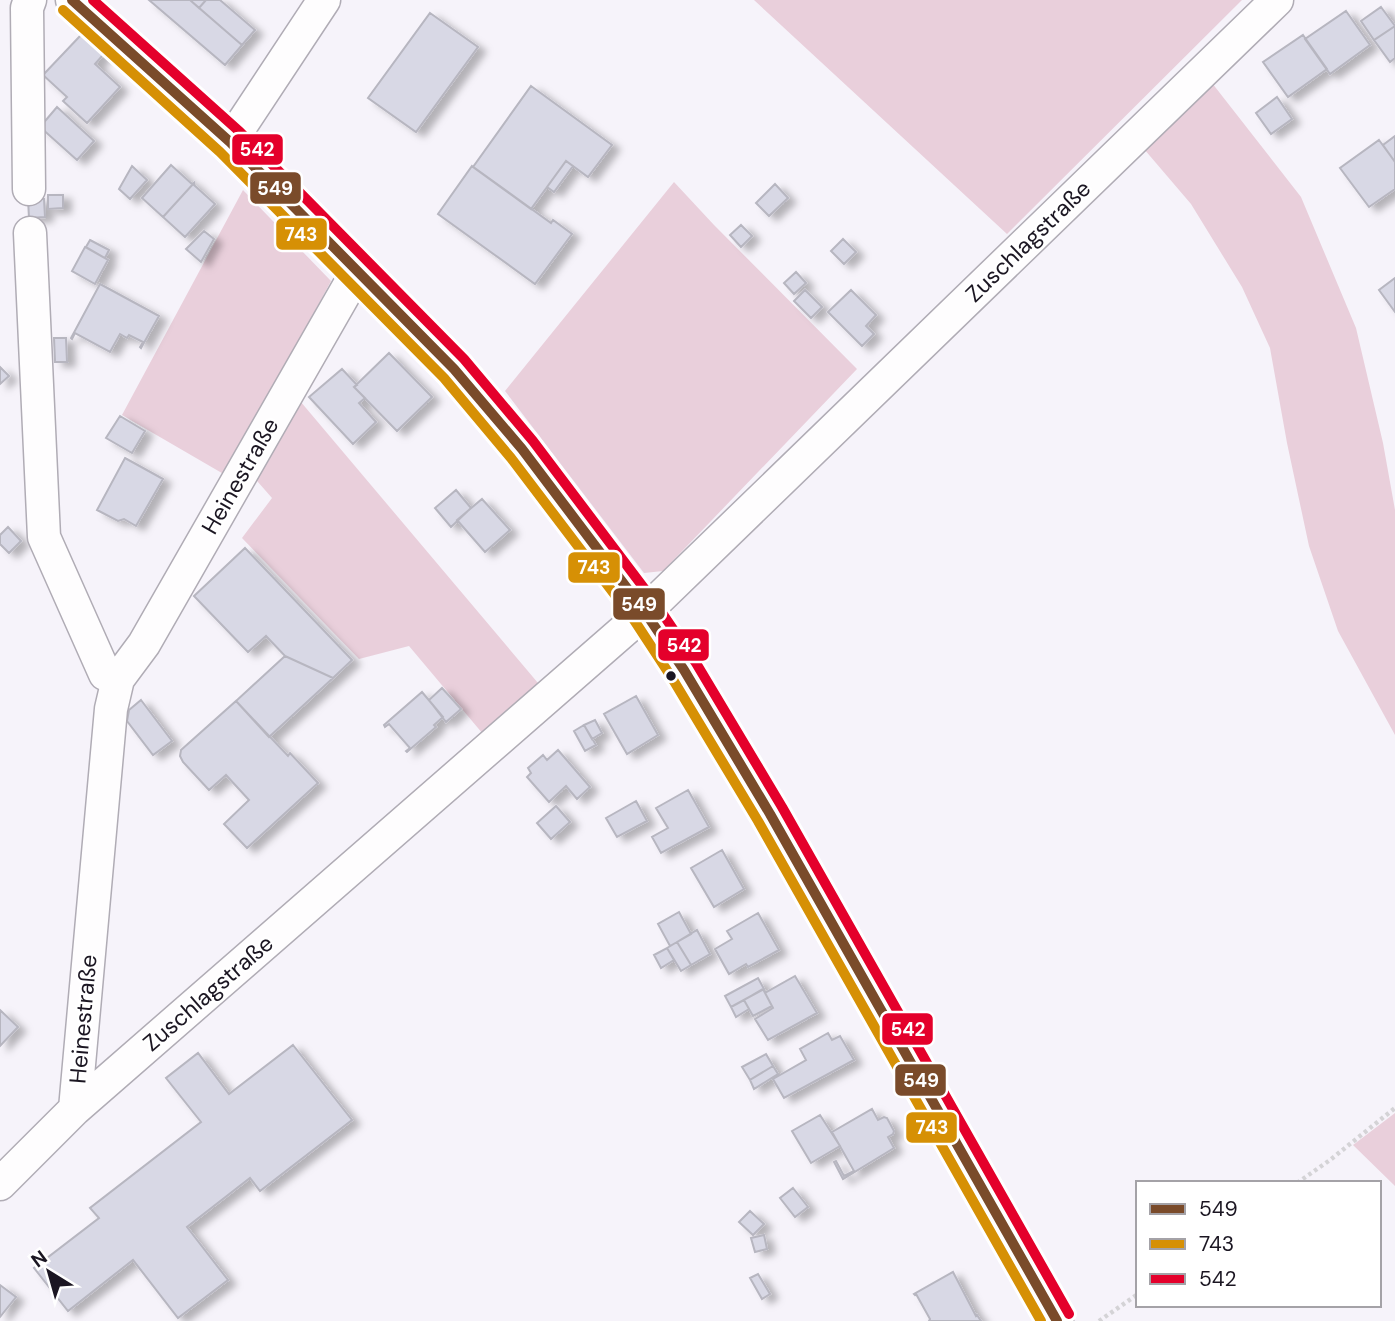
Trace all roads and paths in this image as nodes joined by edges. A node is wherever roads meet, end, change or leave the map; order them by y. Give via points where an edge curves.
1 (30, 0) edge
2 (72, 0) edge
3 (324, 0) edge
4 (1277, 0) edge
5 (230, 142) junction
6 (29, 189) dead end
7 (30, 233) dead end
8 (358, 270) junction
9 (645, 612) junction
10 (118, 679) junction
11 (1395, 1108) edge
12 (75, 1109) junction
13 (1300, 1181) edge
14 (0, 1184) edge
15 (1136, 1295) edge
16 (1057, 1321) edge
17 (1100, 1321) edge

1 - 6 street
2 - 5 street
3 - 5 street
4 - 9 street, Zuschlagstraße
5 - 8 street
7 - 10 street via 44,537 105,674
8 - 9 street via 454,369 522,449
8 - 10 street, Heinestraße via 144,644
9 - 12 street, Zuschlagstraße
9 - 16 street via 770,814
10 - 12 street, Heinestraße via 111,709
11 - 13 path
12 - 14 street, Zuschlagstraße
15 - 17 path

